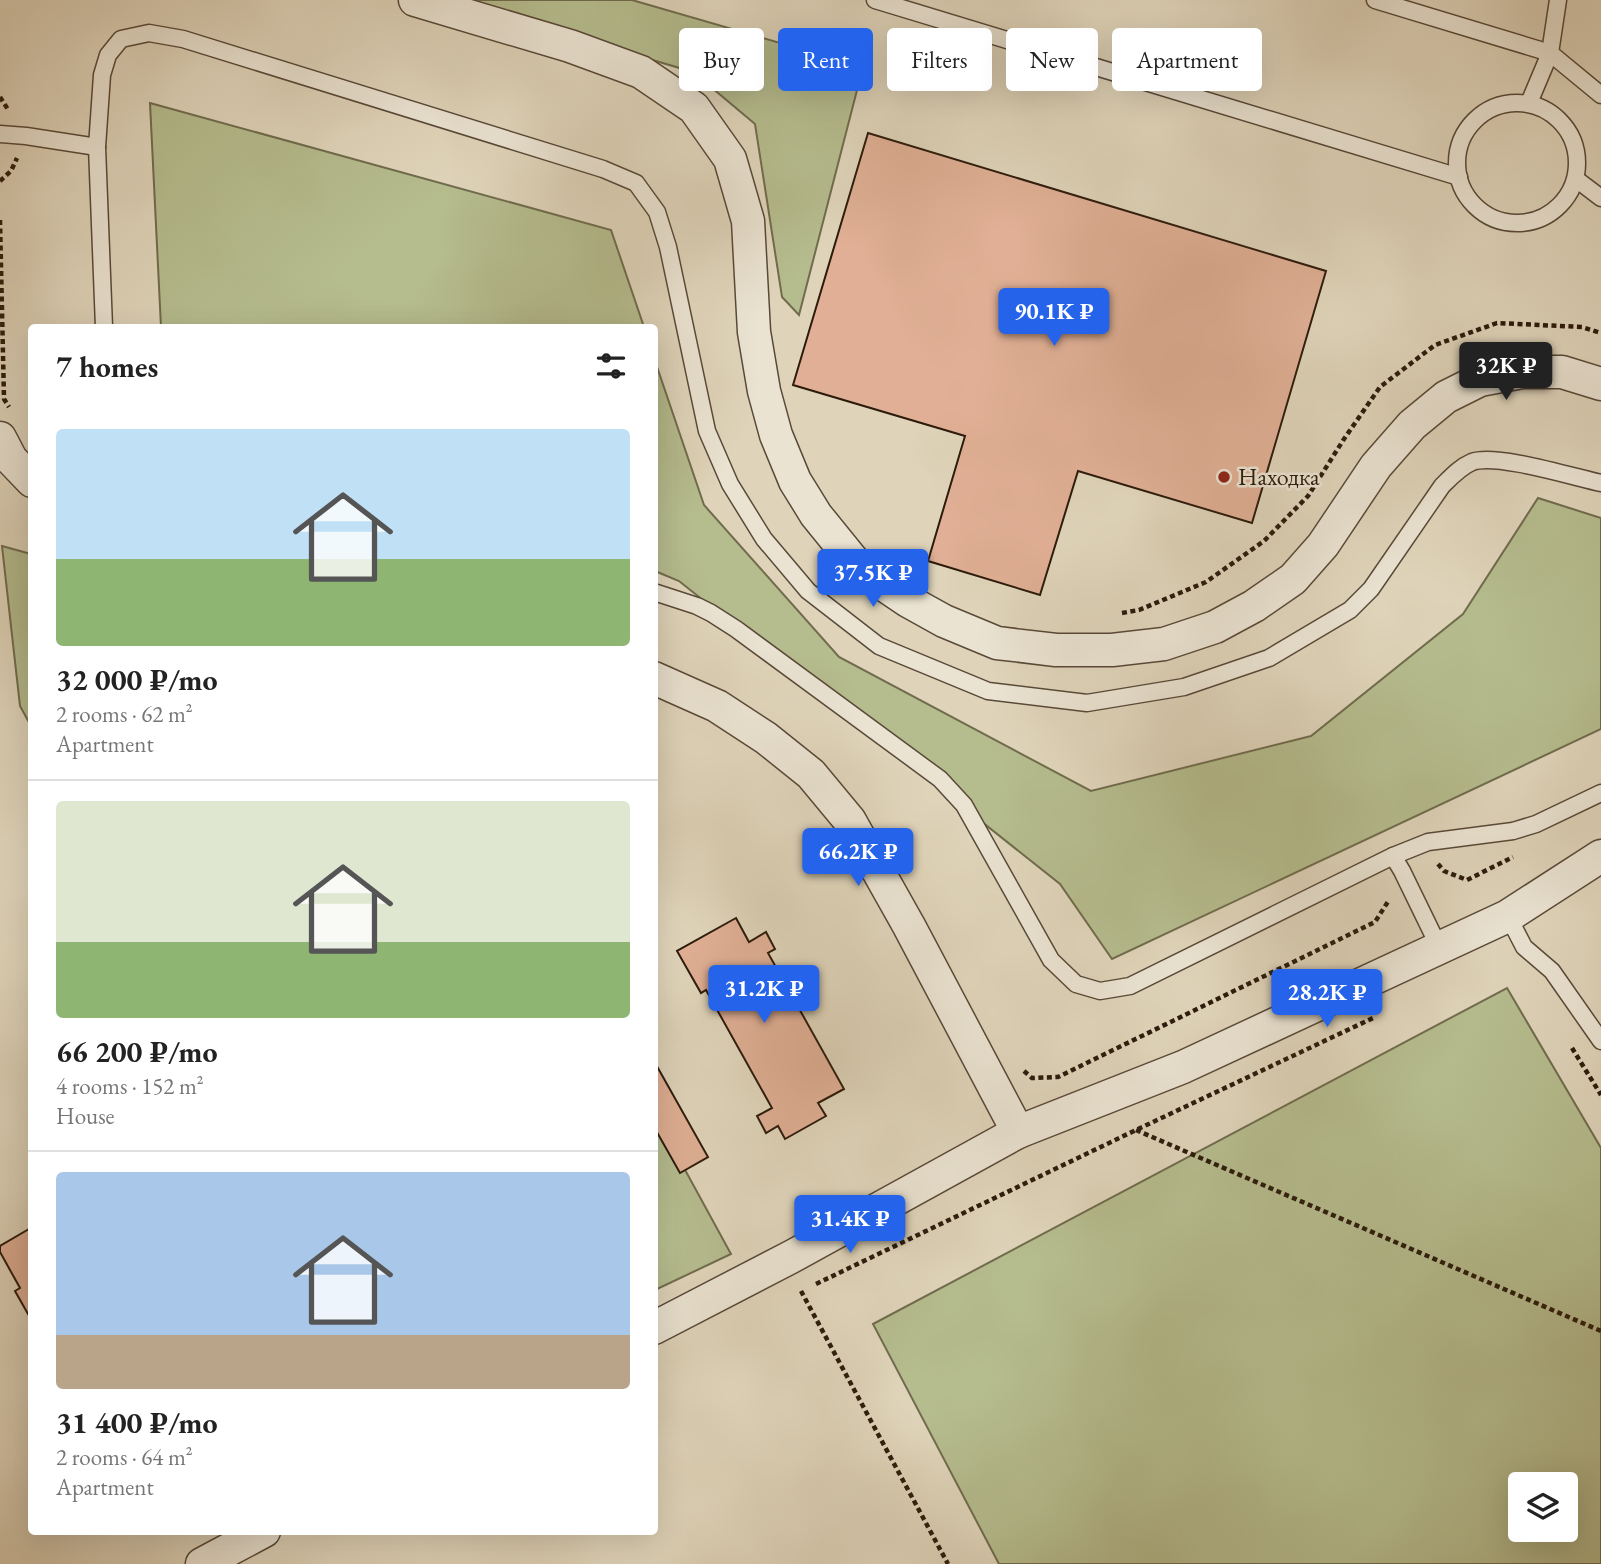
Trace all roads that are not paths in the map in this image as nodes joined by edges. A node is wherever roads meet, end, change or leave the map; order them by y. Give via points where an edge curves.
1 (415, 0) edge
2 (875, 0) edge
3 (1375, 0) edge
4 (1558, 0) edge
5 (1550, 53) junction
6 (1601, 95) edge
7 (1529, 103) junction
8 (0, 134) edge
9 (97, 146) junction
10 (1459, 177) junction
11 (1576, 179) junction
12 (1601, 198) edge
13 (104, 324) edge
14 (1601, 384) edge
15 (5, 424) edge
16 (28, 477) edge
17 (1601, 483) edge
18 (658, 594) edge
19 (658, 680) edge
20 (1601, 793) edge
21 (1393, 856) junction
22 (1601, 856) edge
23 (1508, 916) junction
24 (1440, 947) junction
25 (1601, 1041) edge
26 (1018, 1132) junction
27 (658, 1326) edge
28 (256, 1535) edge
29 (202, 1564) edge

1 - 14 street via 642,72 694,108 730,159 748,222 754,332 764,391 795,481 859,568 944,621 997,643 1112,650 1164,644 1215,627 1293,579 1323,545 1376,466 1412,425 1446,397 1480,380 1521,372 1562,372
2 - 10 lane
3 - 5 lane
4 - 5 lane
5 - 6 lane
5 - 7 lane
7 - 10 lane via 1490,109 1474,121 1462,137
7 - 11 lane via 1548,110 1563,123 1578,159
8 - 9 lane
9 - 13 lane
9 - 17 lane via 102,75 108,55 121,39 149,33 183,39 636,183 657,212 668,247 707,430 730,484 764,539 808,592 879,646 988,691 1087,702 1184,687 1269,658 1350,610 1371,589 1442,486 1474,461 1504,460
10 - 11 lane via 1480,209 1516,223 1553,211
11 - 12 lane
15 - 16 street via 11,459
18 - 21 lane via 697,606 727,623 940,779 964,805 1051,960 1076,984 1100,991 1130,986
19 - 26 street via 717,706 766,738 811,774 850,821
20 - 21 lane via 1513,831 1428,842
21 - 24 lane
22 - 23 street
23 - 24 street
23 - 25 lane via 1524,947 1552,971
24 - 26 street via 1183,1067
26 - 27 street
28 - 29 street

